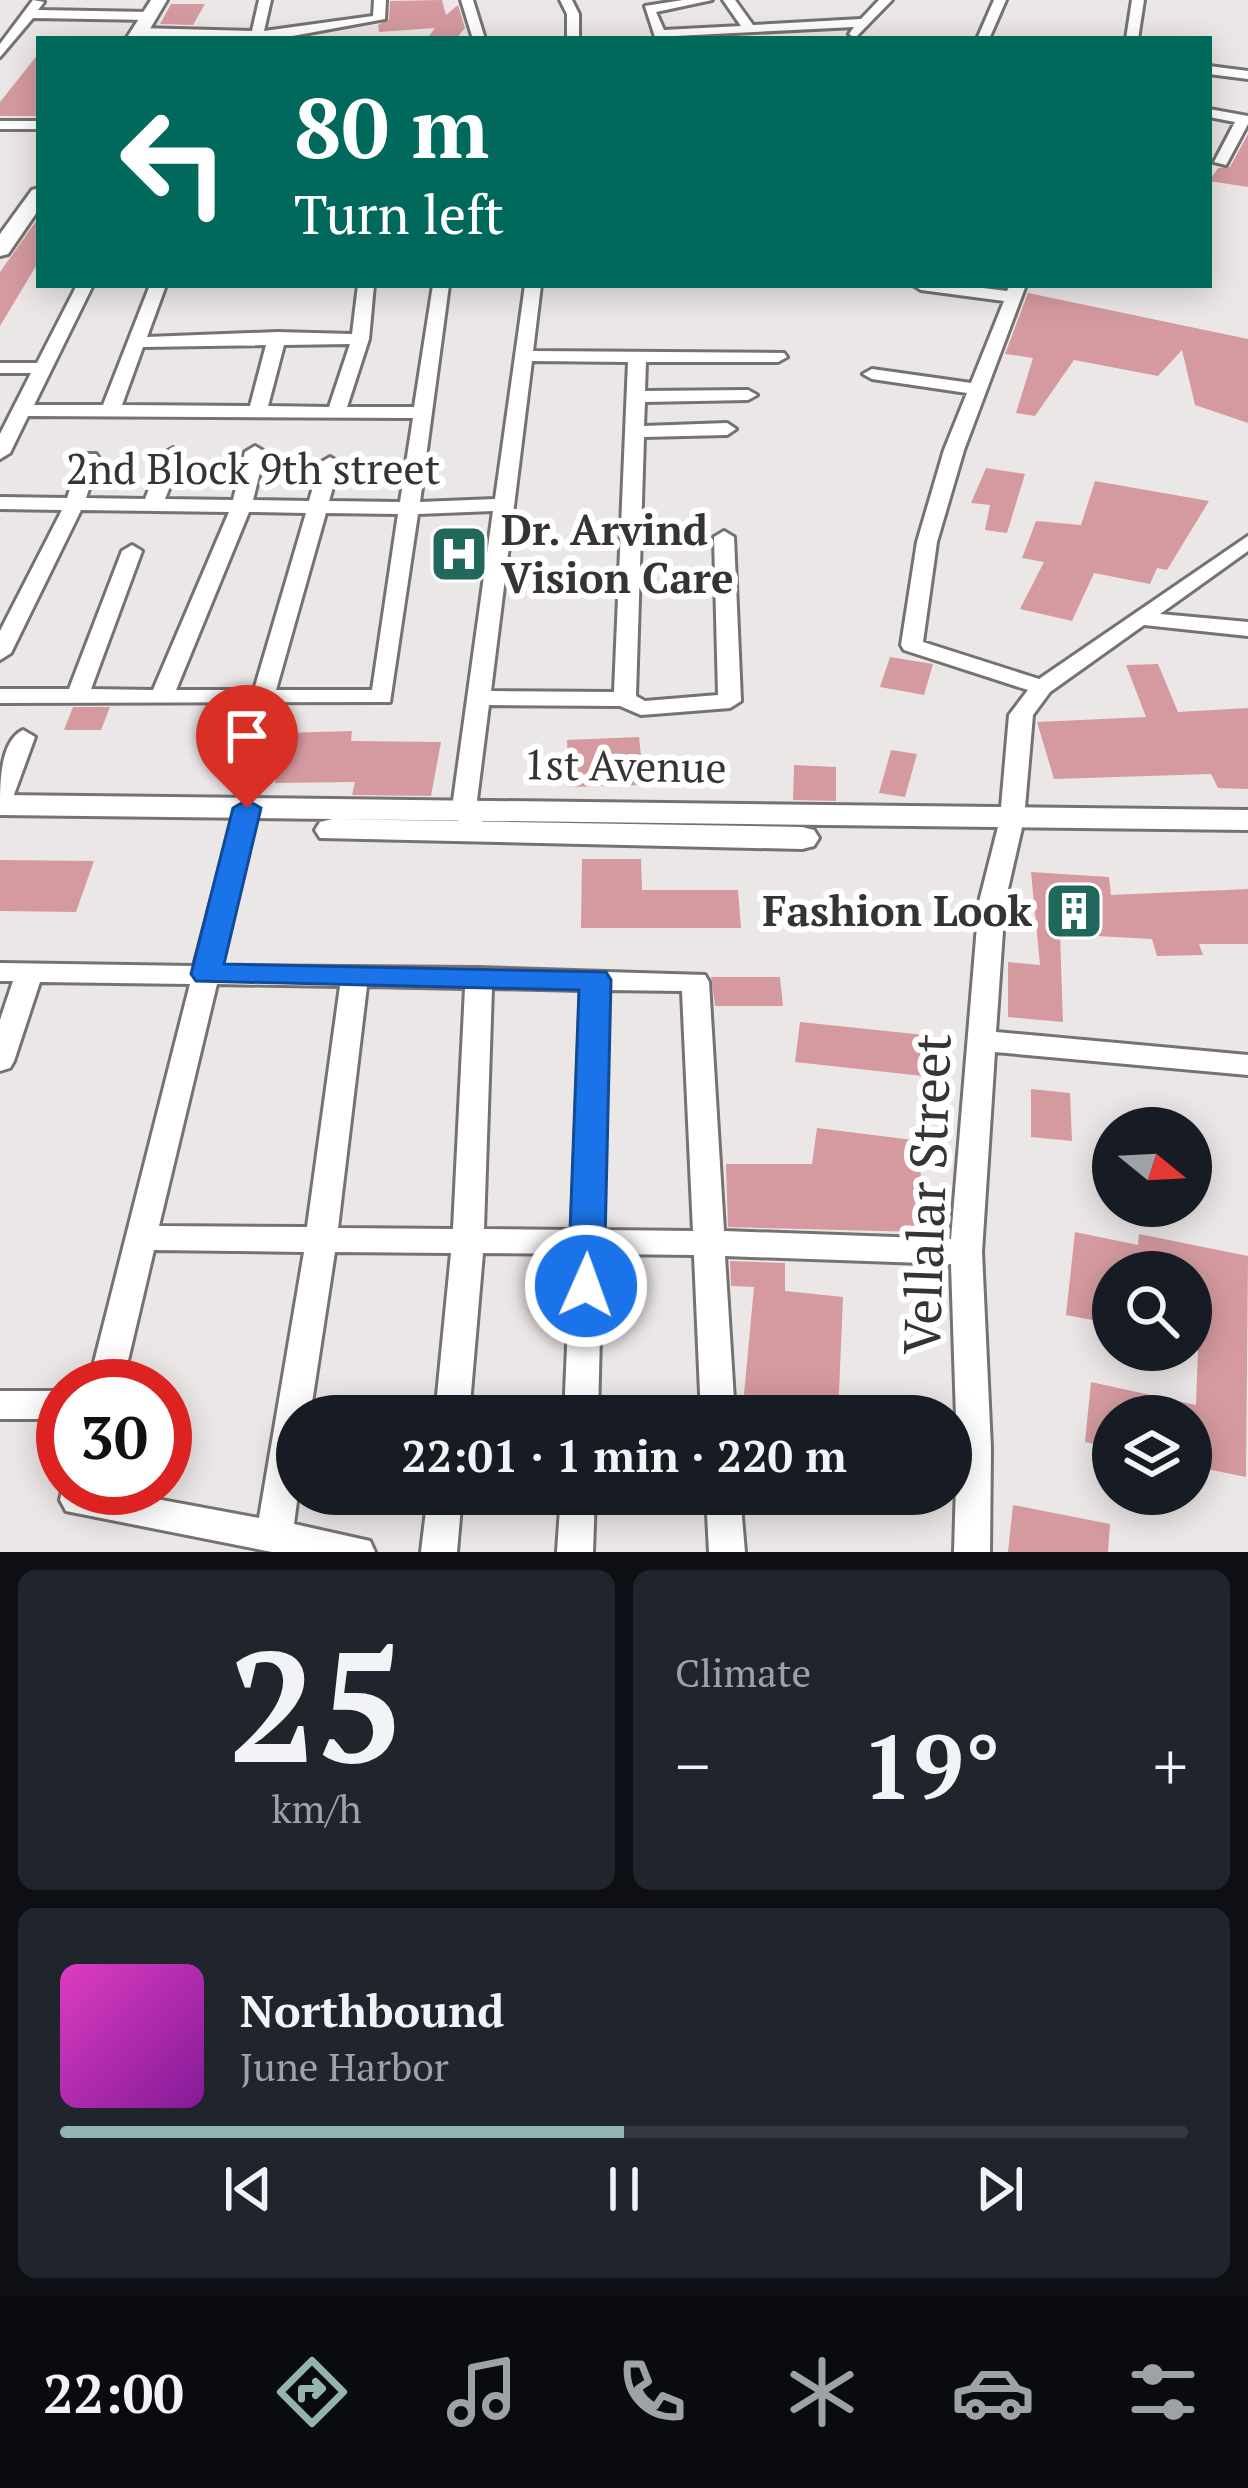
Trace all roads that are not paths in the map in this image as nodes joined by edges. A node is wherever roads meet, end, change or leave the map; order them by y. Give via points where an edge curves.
1 (39, 0) edge
2 (265, 0) edge
3 (380, 0) edge
4 (467, 0) edge
5 (566, 0) edge
6 (706, 0) edge
7 (729, 0) edge
8 (886, 0) edge
9 (1000, 0) edge
10 (1138, 0) edge
11 (694, 1) edge
12 (29, 14) junction
13 (143, 17) edge
14 (866, 23) junction
15 (751, 31) junction
16 (258, 32) junction
17 (236, 35) edge
18 (478, 36) edge
19 (573, 36) edge
20 (698, 36) edge
21 (854, 36) edge
22 (984, 36) edge
23 (1132, 36) edge
24 (2, 49) edge
25 (1212, 70) edge
26 (1248, 75) edge
27 (1212, 114) edge
28 (1245, 119) edge
29 (0, 125) edge
30 (36, 125) edge
31 (1221, 162) dead end
32 (36, 171) edge
33 (36, 197) edge
34 (2, 235) edge
35 (83, 288) edge
36 (157, 288) edge
37 (365, 288) edge
38 (441, 288) edge
39 (533, 288) edge
40 (968, 288) edge
41 (1016, 291) edge
42 (277, 338) junction
43 (360, 339) junction
44 (140, 342) junction
45 (524, 356) junction
46 (637, 356) junction
47 (778, 357) dead end
48 (0, 368) edge
49 (41, 368) junction
50 (872, 374) dead end
51 (977, 389) junction
52 (748, 395) dead end
53 (635, 397) junction
54 (111, 409) junction
55 (22, 410) junction
56 (259, 411) junction
57 (336, 412) junction
58 (421, 413) junction
59 (727, 429) dead end
60 (634, 432) junction
61 (255, 452) dead end
62 (0, 453) edge
63 (173, 454) dead end
64 (89, 458) dead end
65 (330, 463) dead end
66 (0, 503) edge
67 (75, 503) junction
68 (153, 504) junction
69 (242, 504) junction
70 (505, 505) junction
71 (319, 506) junction
72 (410, 508) junction
73 (724, 537) dead end
74 (1248, 542) edge
75 (131, 551) dead end
76 (1141, 618) junction
77 (1248, 629) edge
78 (0, 653) edge
79 (1042, 687) junction
80 (0, 696) edge
81 (77, 697) junction
82 (263, 697) junction
83 (161, 698) junction
84 (477, 698) junction
85 (625, 699) junction
86 (23, 736) dead end
87 (0, 803) edge
88 (244, 819) junction
89 (469, 820) junction
90 (1248, 820) edge
91 (0, 826) edge
92 (1008, 830) junction
93 (1248, 840) edge
94 (0, 972) edge
95 (30, 972) junction
96 (206, 974) junction
97 (355, 976) junction
98 (480, 977) junction
99 (595, 980) junction
100 (982, 1041) junction
101 (0, 1061) edge
102 (1248, 1066) edge
103 (142, 1238) junction
104 (321, 1240) junction
105 (469, 1241) junction
106 (588, 1242) junction
107 (706, 1243) junction
108 (966, 1252) junction
109 (112, 1359) edge
110 (454, 1395) edge
111 (582, 1395) edge
112 (717, 1395) edge
113 (0, 1405) edge
114 (36, 1405) edge
115 (160, 1515) edge
116 (443, 1515) edge
117 (577, 1515) edge
118 (724, 1515) edge
119 (274, 1536) junction
120 (357, 1552) edge
121 (439, 1552) edge
122 (575, 1552) edge
123 (727, 1552) edge
124 (972, 1552) edge

1 - 12 street
2 - 16 street
3 - 16 street via 379,19
4 - 18 street
5 - 19 street
6 - 11 street
7 - 15 street
8 - 14 street
9 - 22 street
10 - 23 street
11 - 20 street via 649,9 659,34
12 - 13 street
12 - 24 street
13 - 17 street
14 - 15 street
14 - 21 street
15 - 20 street
16 - 17 street
25 - 26 street
27 - 28 street
28 - 31 street
29 - 30 street
32 - 34 main road
33 - 34 main road
35 - 49 street
36 - 44 street
37 - 43 street
38 - 58 street
39 - 45 street
40 - 41 street
41 - 51 street
42 - 43 street
42 - 44 street
42 - 56 street
43 - 57 street
44 - 54 street
45 - 46 street
45 - 70 street
46 - 47 street
46 - 53 street
48 - 49 street
49 - 55 street
50 - 51 street
51 - 79 street via 926,542 912,644
52 - 53 street
53 - 60 street
54 - 55 street
54 - 56 street
55 - 62 street
56 - 57 street
57 - 58 street
58 - 72 street
59 - 60 street
60 - 85 street
61 - 69 street
63 - 68 street
64 - 67 street
65 - 71 street
66 - 67 street, 2nd Block 9th street
67 - 68 street, 2nd Block 9th street
67 - 78 street
68 - 69 street, 2nd Block 9th street
69 - 71 street, 2nd Block 9th street
69 - 83 street
70 - 72 street, 2nd Block 9th street
70 - 84 street
71 - 72 street, 2nd Block 9th street
71 - 82 street
72 - 82 street via 382,697
73 - 85 street via 730,701 641,708
74 - 76 street
75 - 81 street
76 - 77 street
76 - 79 street
79 - 92 street, Vellalar Street via 1021,715
80 - 81 street
81 - 83 street
82 - 83 street
84 - 85 street
84 - 89 street
86 - 87 street
87 - 88 main road, 1st Avenue
88 - 89 main road, 1st Avenue
88 - 91 main road, 1st Avenue
88 - 96 street
89 - 92 main road, 1st Avenue
90 - 92 main road, 1st Avenue
92 - 93 main road, 1st Avenue
92 - 100 street, Vellalar Street via 992,902
94 - 95 street
95 - 96 street
95 - 101 street
96 - 97 street
96 - 103 street
97 - 98 street
97 - 104 street
98 - 99 street
98 - 105 street
99 - 106 street
99 - 107 street via 695,982
100 - 102 street
100 - 108 street, Vellalar Street
103 - 104 street
103 - 109 street
104 - 105 street
104 - 119 street
105 - 106 street
105 - 110 street
106 - 107 street
106 - 111 street
107 - 108 street
107 - 112 street
108 - 124 street, Vellalar Street
113 - 114 street
115 - 119 street
116 - 121 street
117 - 122 street
118 - 123 street
119 - 120 street

